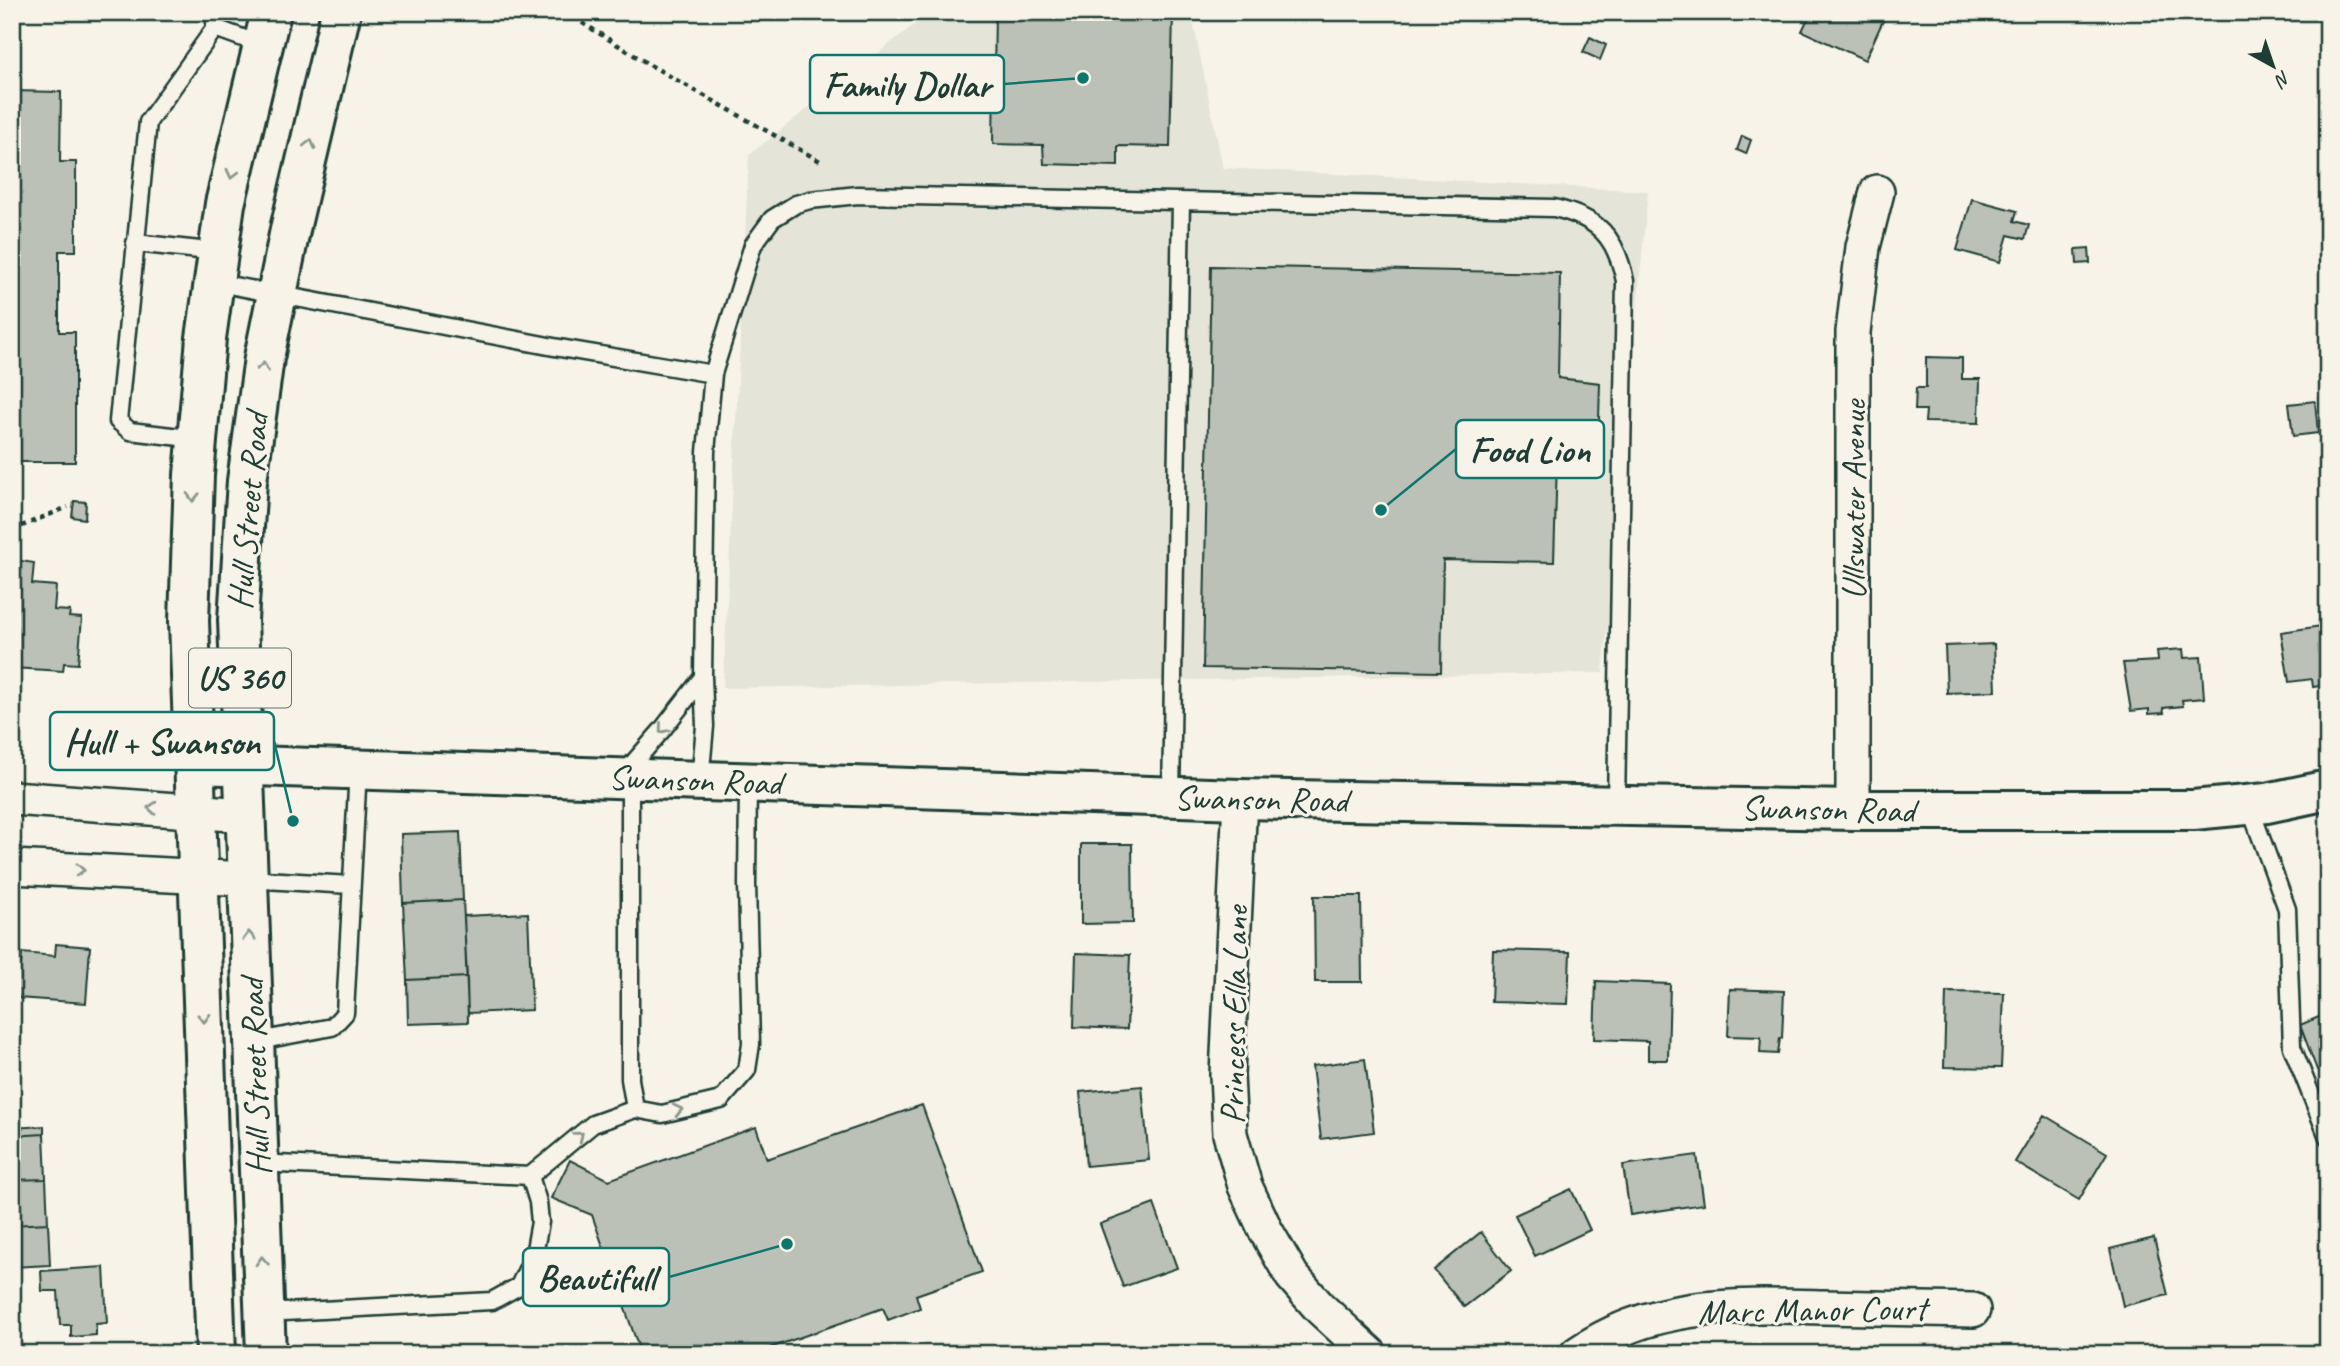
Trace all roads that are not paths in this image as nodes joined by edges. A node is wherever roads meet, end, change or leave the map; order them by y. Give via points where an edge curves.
1 (341, 12) edge
2 (215, 20) edge
3 (267, 29) edge
4 (1877, 191) dead end
5 (1181, 201) junction
6 (135, 243) junction
7 (216, 267) junction
8 (277, 295) junction
9 (713, 373) junction
10 (197, 439) junction
11 (702, 677) junction
12 (194, 764) junction
13 (243, 765) junction
14 (358, 769) junction
15 (625, 778) junction
16 (700, 781) junction
17 (748, 782) junction
18 (2328, 790) edge
19 (1171, 797) junction
20 (12, 799) edge
21 (1240, 799) junction
22 (2249, 805) junction
23 (1616, 806) junction
24 (1853, 810) junction
25 (195, 811) junction
26 (245, 815) junction
27 (12, 867) edge
28 (198, 877) junction
29 (247, 879) junction
30 (351, 885) junction
31 (253, 1042) junction
32 (635, 1109) junction
33 (2328, 1137) edge
34 (258, 1163) junction
35 (530, 1176) junction
36 (1973, 1310) dead end
37 (265, 1313) junction
38 (216, 1354) edge
39 (266, 1354) edge
40 (1370, 1354) edge
41 (1577, 1354) edge

8 -> 1 main road, Hull Street Road / US 360
2 - 3 lane
2 - 6 lane via 148,122
3 -> 7 main road, Hull Street Road / US 360 via 225,204
4 - 24 street, Ullswater Avenue via 1863,247 1853,332
5 - 9 lane via 858,195 796,204 772,219 754,245
5 - 19 lane
5 - 23 lane via 1554,208 1578,214 1610,240 1625,281
6 - 7 lane
6 - 10 lane via 118,421 130,431
7 - 8 lane
7 - 10 main road, Hull Street Road / US 360
8 - 9 lane
13 -> 8 main road, Hull Street Road / US 360 via 238,620 247,481
9 - 11 lane via 706,452
10 -> 12 main road, Hull Street Road / US 360 via 189,621
11 -> 15 lane
11 - 16 lane via 705,726
12 - 13 main road, Swanson Road
12 - 25 main road, Hull Street Road / US 360
13 - 14 main road, Swanson Road
13 - 26 main road, Hull Street Road / US 360
14 - 15 main road, Swanson Road
14 - 30 lane
15 - 16 main road, Swanson Road
15 - 32 lane via 630,1079
16 - 17 main road, Swanson Road
17 - 19 main road, Swanson Road
32 -> 17 lane via 662,1114 721,1100 747,1070 751,1044
18 - 22 main road, Swanson Road
19 - 21 main road, Swanson Road
25 -> 20 street
21 - 23 main road, Swanson Road
21 - 40 street, Princess Ella Lane via 1227,1075 1230,1134 1245,1186 1292,1276
22 - 24 main road, Swanson Road via 2193,810
22 - 33 lane via 2287,909 2292,1047
23 - 24 main road, Swanson Road
25 - 26 street
25 - 28 main road, Hull Street Road / US 360
26 - 29 main road, Hull Street Road / US 360
27 -> 28 street
28 - 29 street
28 -> 38 main road, Hull Street Road / US 360
29 - 30 lane
31 -> 29 main road, Hull Street Road / US 360
30 - 31 lane via 345,1013 332,1027
31 - 34 main road, Hull Street Road / US 360
35 -> 32 lane via 593,1124
34 - 35 lane
37 -> 34 main road, Hull Street Road / US 360
35 - 37 lane via 540,1222 534,1255 519,1286 492,1301
36 - 41 street, Marc Manor Court via 1748,1306 1688,1310 1642,1320 1596,1340
37 - 39 main road, Hull Street Road / US 360

